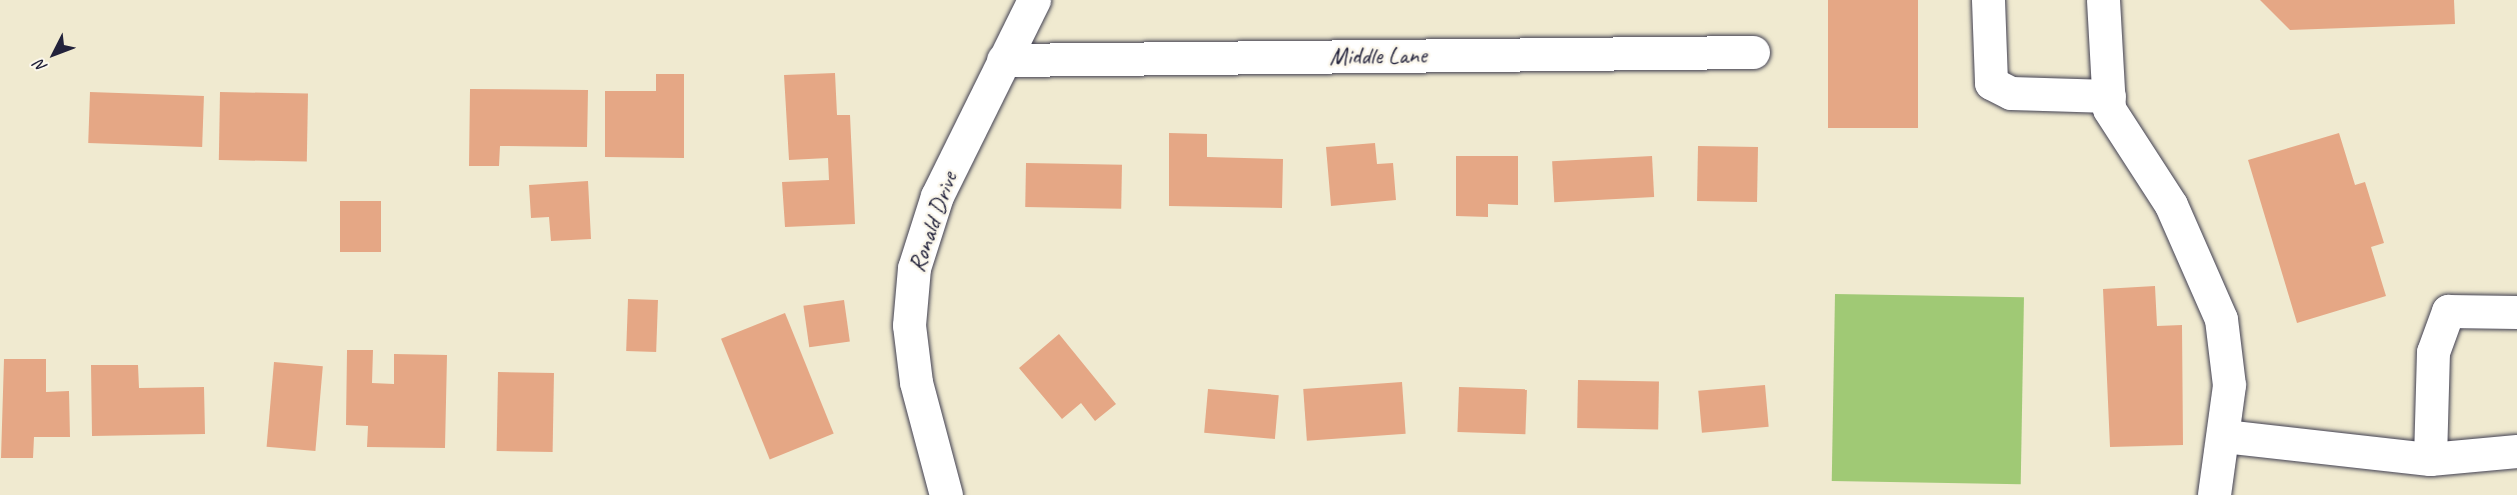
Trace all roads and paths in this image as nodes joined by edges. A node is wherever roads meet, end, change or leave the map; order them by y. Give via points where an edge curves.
1 (1034, 0) edge
2 (1988, 0) edge
3 (2103, 0) edge
4 (1753, 52) dead end
5 (1003, 60) junction
6 (2109, 96) junction
7 (2517, 312) edge
8 (2224, 436) junction
9 (2517, 451) edge
10 (2430, 459) junction
11 (946, 495) edge
12 (2214, 495) edge

1 - 5 street, Ronald Drive
2 - 6 street via 1991,83 2011,93
3 - 6 street
4 - 5 street, Middle Lane
5 - 11 street, Ronald Drive via 937,196 914,268 909,325 916,382
6 - 8 street via 2109,109 2171,205 2221,319 2229,385
7 - 10 street via 2448,311 2433,352
8 - 10 street
8 - 12 street
9 - 10 street

